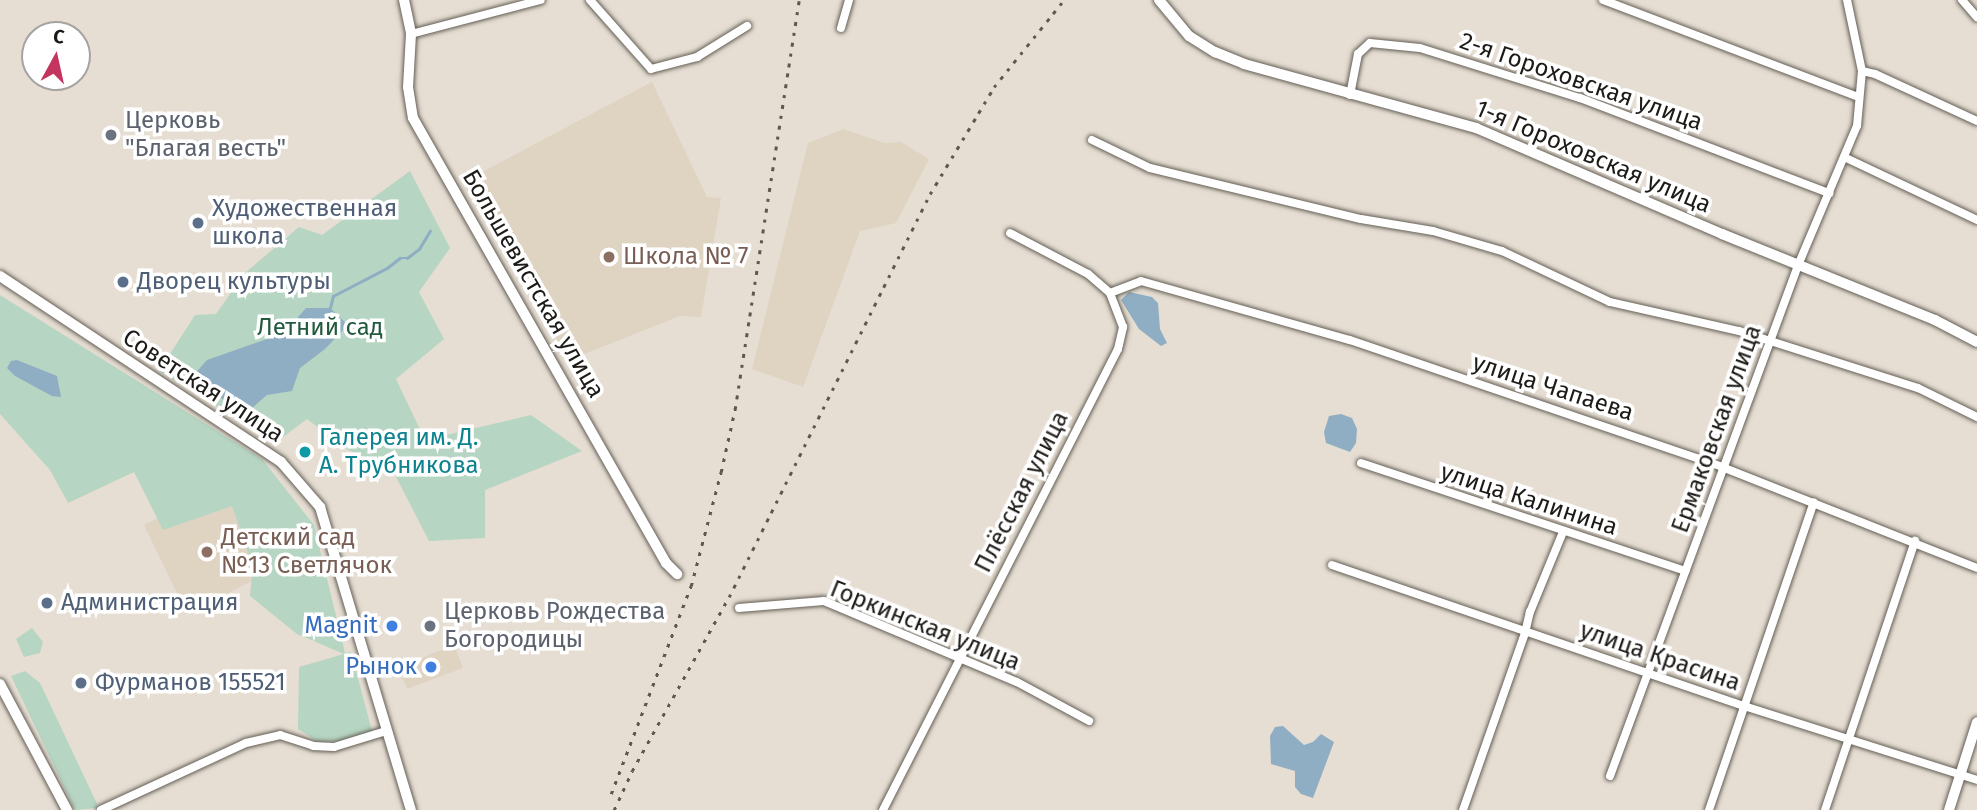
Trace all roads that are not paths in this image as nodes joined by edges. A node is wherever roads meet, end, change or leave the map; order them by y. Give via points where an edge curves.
1 (404, 0) edge
2 (541, 0) edge
3 (590, 0) edge
4 (849, 0) edge
5 (1159, 0) edge
6 (1603, 0) edge
7 (1847, 0) edge
8 (1962, 0) edge
9 (1977, 17) edge
10 (747, 26) dead end
11 (841, 28) dead end
12 (411, 34) junction
13 (1862, 71) junction
14 (1350, 94) junction
15 (1857, 97) junction
16 (1977, 121) edge
17 (1092, 140) dead end
18 (1844, 157) junction
19 (1829, 193) junction
20 (1977, 220) edge
21 (1010, 233) dead end
22 (1799, 263) junction
23 (0, 276) edge
24 (1110, 293) junction
25 (1770, 341) junction
26 (1977, 342) edge
27 (1977, 417) edge
28 (1361, 463) dead end
29 (1722, 467) junction
30 (1814, 502) junction
31 (1563, 532) junction
32 (1915, 541) junction
33 (1332, 565) dead end
34 (1977, 568) edge
35 (1686, 571) junction
36 (677, 574) dead end
37 (739, 608) dead end
38 (1525, 633) junction
39 (959, 656) junction
40 (1648, 671) junction
41 (0, 684) edge
42 (1744, 706) junction
43 (1089, 721) dead end
44 (1977, 722) edge
45 (386, 731) junction
46 (1849, 738) junction
47 (1961, 774) junction
48 (1610, 776) dead end
49 (1977, 780) edge
50 (67, 810) edge
51 (100, 810) edge
52 (411, 810) edge
53 (883, 810) edge
54 (1463, 810) edge
55 (1709, 810) edge
56 (1825, 810) edge
57 (1949, 810) edge

1 - 12 street, Большевистская улица
2 - 12 street
3 - 10 street via 651,69 697,57
4 - 11 street
5 - 14 street, 1-я Гороховская улица via 1189,36 1215,52
6 - 15 street
7 - 13 street
8 - 9 street
12 - 36 street, Большевистская улица via 408,87 413,118 666,562
13 - 15 street, Ермаковская улица
13 - 16 street
14 - 19 street, 2-я Гороховская улица via 1358,54 1370,43 1420,48 1580,98
14 - 22 street, 1-я Гороховская улица via 1476,128
15 - 18 street, Ермаковская улица via 1857,126
17 - 25 street via 1150,168 1362,219 1433,231 1502,251 1610,302
18 - 19 street, Ермаковская улица
18 - 20 street
19 - 22 street, Ермаковская улица
21 - 24 street via 1088,274
22 - 25 street, Ермаковская улица
22 - 26 street, 1-я Гороховская улица
23 - 45 street, Советская улица via 281,462 320,507
24 - 29 street, улица Чапаева via 1141,281 1250,311 1350,340
24 - 39 street, Плёсская улица via 1123,327 1118,349
25 - 27 street via 1918,388
25 - 29 street, Ермаковская улица
28 - 31 street, улица Калинина
29 - 30 street, улица Чапаева
29 - 35 street, Ермаковская улица
30 - 32 street, улица Чапаева
30 - 42 street
31 - 35 street, улица Калинина
31 - 38 street
32 - 34 street, улица Чапаева
32 - 46 street
33 - 38 street, улица Красина
35 - 40 street, Ермаковская улица
37 - 39 street, Горкинская улица via 824,601
38 - 40 street, улица Красина
38 - 54 street
39 - 43 street, Горкинская улица
39 - 53 street, Плёсская улица
40 - 42 street, улица Красина
40 - 48 street, Ермаковская улица
41 - 50 street
42 - 46 street, улица Красина
42 - 55 street
44 - 47 street
45 - 51 street via 334,747 313,746 280,735 238,747
45 - 52 street, Советская улица
46 - 47 street, улица Красина
46 - 56 street
47 - 49 street, улица Красина
47 - 57 street

